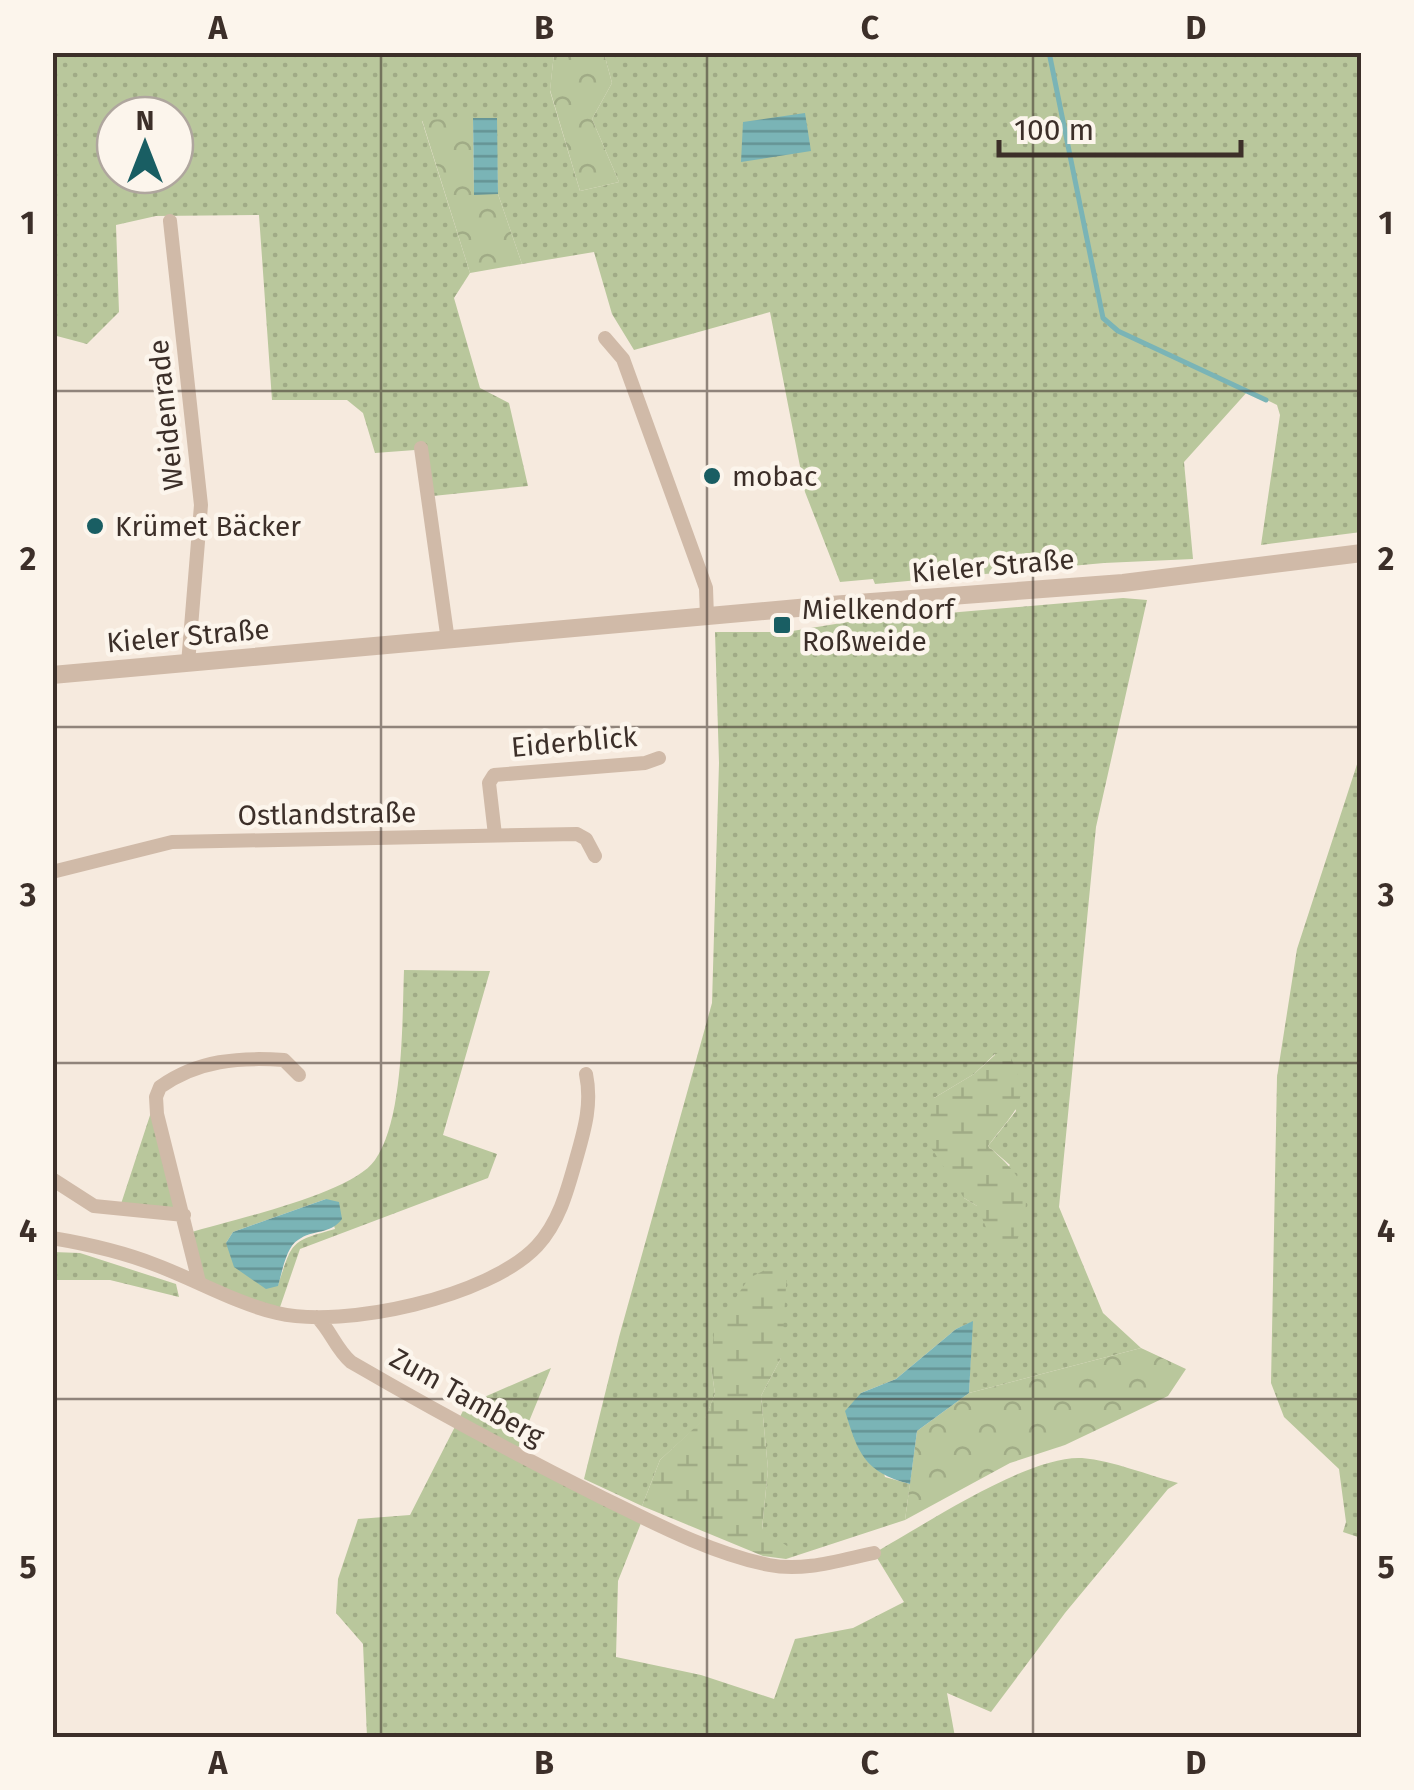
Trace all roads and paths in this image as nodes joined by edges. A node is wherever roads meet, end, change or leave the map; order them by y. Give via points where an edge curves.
1 (170, 221) dead end
2 (605, 338) dead end
3 (421, 448) dead end
4 (1362, 553) edge
5 (707, 618) junction
6 (448, 640) junction
7 (188, 664) junction
8 (52, 675) edge
9 (659, 758) dead end
10 (495, 835) junction
11 (595, 856) dead end
12 (52, 872) edge
13 (586, 1074) dead end
14 (299, 1075) dead end
15 (52, 1179) edge
16 (184, 1215) junction
17 (52, 1238) edge
18 (199, 1282) junction
19 (317, 1317) junction
20 (874, 1553) dead end

1 - 7 street, Weidenrade via 201,504
2 - 5 street via 624,359 706,588
3 - 6 street
4 - 5 street, Kieler Straße via 1122,583
5 - 6 street, Kieler Straße
6 - 7 street, Kieler Straße
7 - 8 street, Kieler Straße
9 - 10 street, Eiderblick via 494,775 489,782
10 - 11 street, Ostlandstraße via 576,834
10 - 12 street, Ostlandstraße via 172,842
13 - 19 street via 588,1116 568,1190 536,1247 459,1290 368,1315
14 - 16 street via 284,1060 239,1059 198,1066 160,1087 157,1114
15 - 16 street via 94,1206
16 - 18 street
17 - 18 street via 91,1244
18 - 19 street via 278,1313
19 - 20 street, Zum Tamberg via 351,1362 643,1518 771,1565 802,1568

